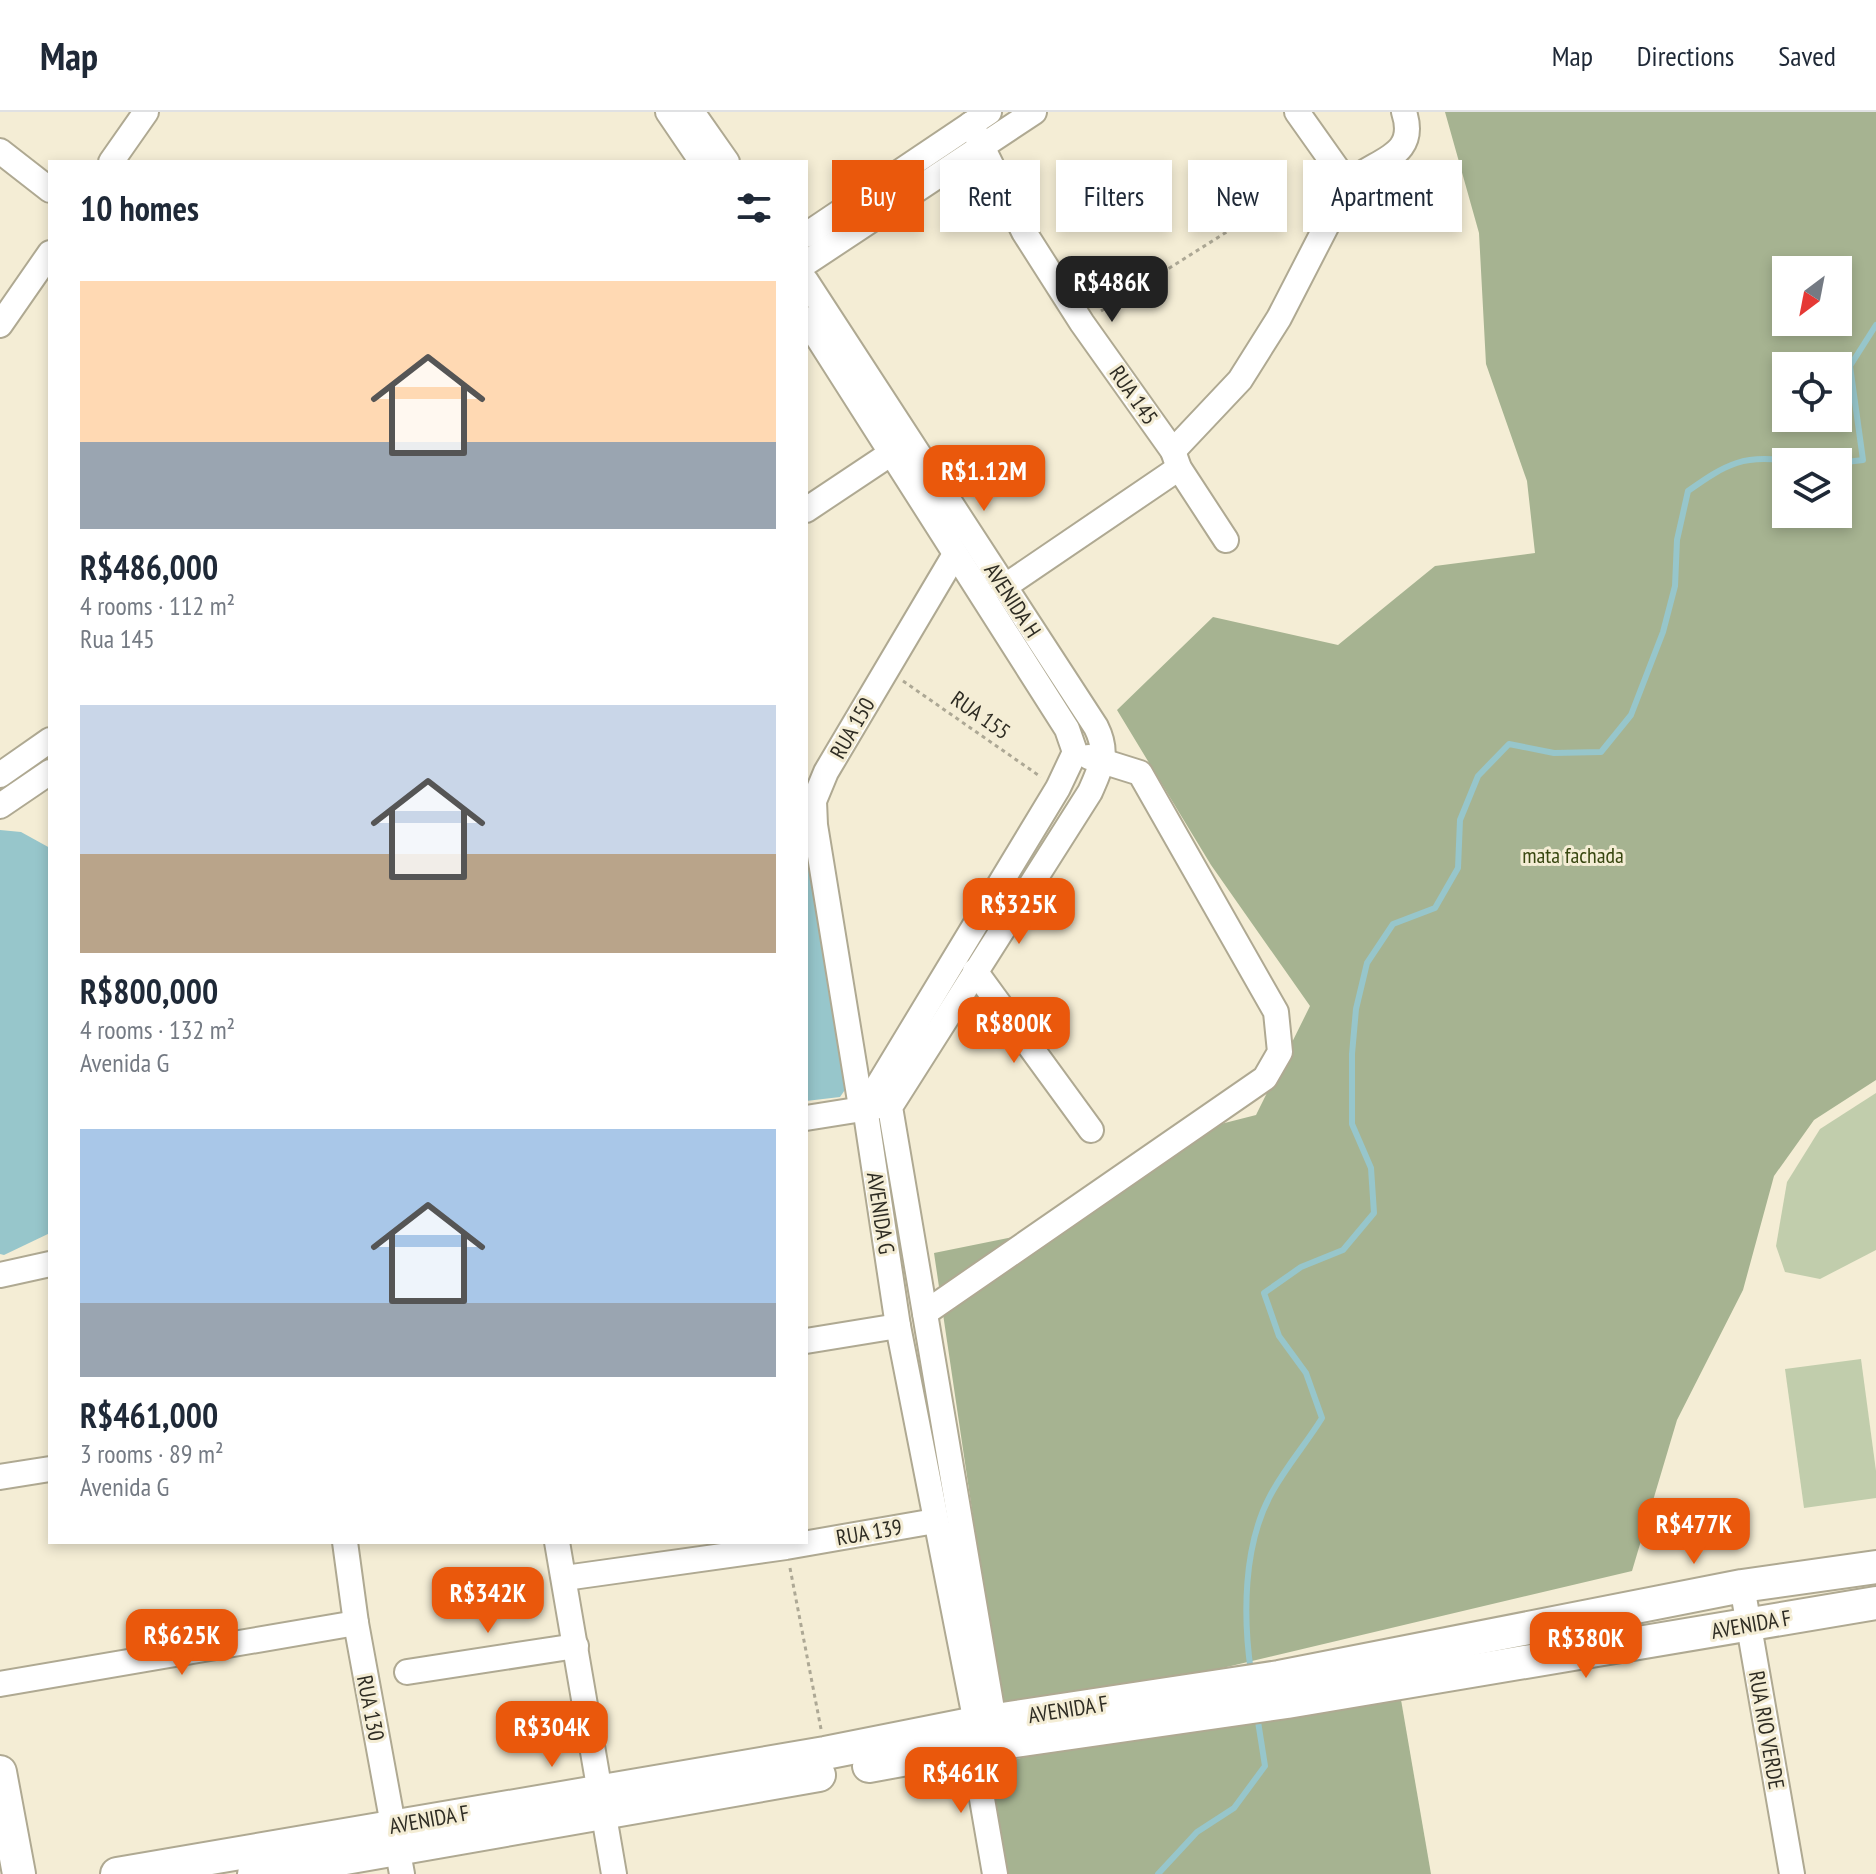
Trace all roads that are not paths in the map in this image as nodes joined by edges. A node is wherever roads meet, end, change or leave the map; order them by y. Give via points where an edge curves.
1 (146, 112) edge
2 (668, 112) edge
3 (692, 112) edge
4 (1034, 112) edge
5 (1297, 112) edge
6 (1404, 112) edge
7 (980, 118) edge
8 (984, 146) junction
9 (0, 151) edge
10 (112, 160) edge
11 (701, 160) edge
12 (726, 160) edge
13 (1331, 160) edge
14 (1385, 160) edge
15 (48, 188) edge
16 (1323, 232) edge
17 (808, 234) edge
18 (48, 256) edge
19 (808, 262) edge
20 (808, 284) edge
21 (808, 322) edge
22 (0, 325) edge
23 (890, 454) junction
24 (1176, 459) junction
25 (808, 509) edge
26 (1226, 540) dead end
27 (954, 556) junction
28 (1004, 587) junction
29 (48, 741) edge
30 (1075, 752) junction
31 (1104, 761) junction
32 (48, 773) edge
33 (0, 775) edge
34 (0, 806) edge
35 (975, 971) junction
36 (872, 1107) junction
37 (808, 1118) edge
38 (1091, 1130) dead end
39 (48, 1264) edge
40 (0, 1275) edge
41 (925, 1313) junction
42 (898, 1326) junction
43 (808, 1341) edge
44 (48, 1469) edge
45 (0, 1477) edge
46 (935, 1521) junction
47 (808, 1543) edge
48 (345, 1544) edge
49 (557, 1544) edge
50 (803, 1544) edge
51 (1876, 1567) edge
52 (565, 1578) junction
53 (1742, 1586) junction
54 (1876, 1603) edge
55 (356, 1623) junction
56 (1749, 1624) junction
57 (576, 1646) junction
58 (407, 1672) dead end
59 (0, 1684) edge
60 (1283, 1689) junction
61 (981, 1730) junction
62 (0, 1772) edge
63 (603, 1802) junction
64 (398, 1849) edge
65 (19, 1874) edge
66 (117, 1874) edge
67 (254, 1874) edge
68 (614, 1874) edge
69 (995, 1874) edge
70 (1792, 1874) edge

1 - 10 street
2 - 11 street
3 - 12 street
4 - 8 street
5 - 13 street
6 - 14 street via 1410,129 1405,145
7 - 8 street, RUA 145
7 - 17 street
8 - 19 street
8 - 24 street, RUA 145 via 1024,232
9 - 15 street
16 - 24 street via 1240,380
18 - 22 street
20 - 28 street, AVENIDA H
21 - 23 street, AVENIDA H
23 - 25 street
23 - 27 street, AVENIDA H
24 - 26 street, RUA 145
24 - 28 street
27 - 30 street, AVENIDA H via 1067,729
27 - 36 street, RUA 150 via 814,801 819,858
28 - 31 street, AVENIDA H via 1096,727
29 - 33 street
30 - 31 street
30 - 36 street
31 - 35 street via 1090,792
31 - 41 street via 1140,773 1276,1012 1280,1052 1265,1078
32 - 34 street
35 - 36 street
35 - 38 street
36 - 37 street
36 - 41 street, AVENIDA G
36 - 42 street, AVENIDA G
39 - 40 street
41 - 61 street, AVENIDA G
42 - 43 street
42 - 46 street, AVENIDA G
44 - 45 street
46 - 47 street, RUA 139
46 - 61 street, AVENIDA G
48 - 55 street, RUA 130
49 - 52 street
50 - 52 street, RUA 139
51 - 53 main road, AVENIDA F
52 - 57 street
53 - 56 street, RUA RIO VERDE
53 - 60 main road, AVENIDA F
54 - 56 main road, AVENIDA F
55 - 59 street
55 - 64 street, RUA 130
56 - 60 main road, AVENIDA F
56 - 70 street, RUA RIO VERDE
57 - 58 street
57 - 63 street
60 - 61 main road, AVENIDA F
61 - 63 main road, AVENIDA F
61 - 63 main road, AVENIDA F via 825,1753
61 - 69 street, AVENIDA G
62 - 65 main road
63 - 64 main road, AVENIDA F
63 - 68 street
64 - 66 main road, AVENIDA F
64 - 67 main road, AVENIDA F

